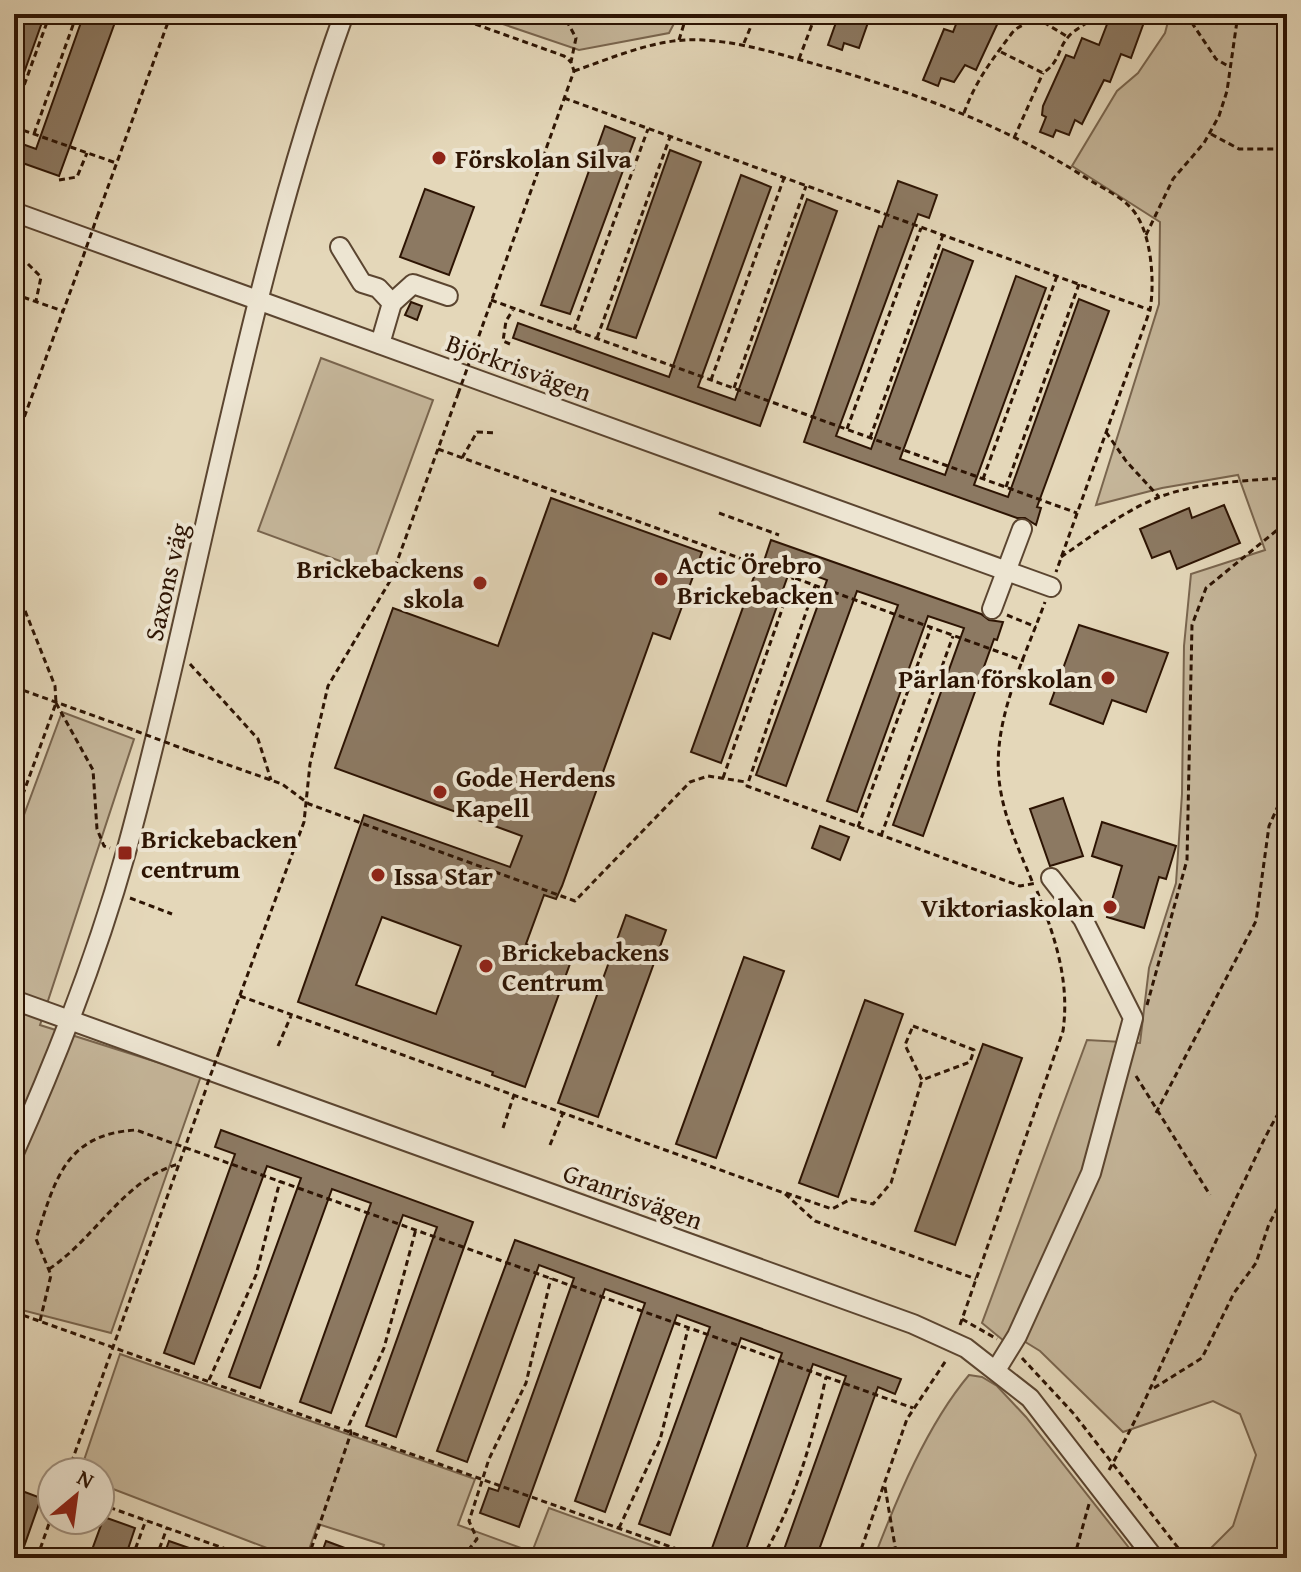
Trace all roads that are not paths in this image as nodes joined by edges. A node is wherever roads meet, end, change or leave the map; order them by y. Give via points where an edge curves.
1 (344, 14) edge
2 (14, 212) edge
3 (340, 247) dead end
4 (448, 296) dead end
5 (259, 301) junction
6 (392, 303) junction
7 (380, 344) junction
8 (1022, 529) dead end
9 (1007, 571) junction
10 (1051, 587) road end
11 (992, 609) road end
12 (1042, 881) road end
13 (14, 1000) edge
14 (70, 1020) junction
15 (14, 1153) edge
16 (996, 1370) junction
17 (1154, 1558) edge

1 - 5 street, Saxons väg via 305,131
2 - 5 street, Björkrisvägen
3 - 6 street via 362,283 378,288
4 - 6 street via 413,284
5 - 7 street, Björkrisvägen
5 - 14 street, Saxons väg via 125,853
6 - 7 street
7 - 9 street, Björkrisvägen
8 - 9 street
9 - 10 street, Björkrisvägen
9 - 11 street
12 - 16 street via 1083,919 1133,1018 1091,1173
13 - 14 street, Granrisvägen
14 - 15 street, Saxons väg
14 - 16 street, Granrisvägen via 913,1324
16 - 17 street, Granrisvägen via 1030,1398

